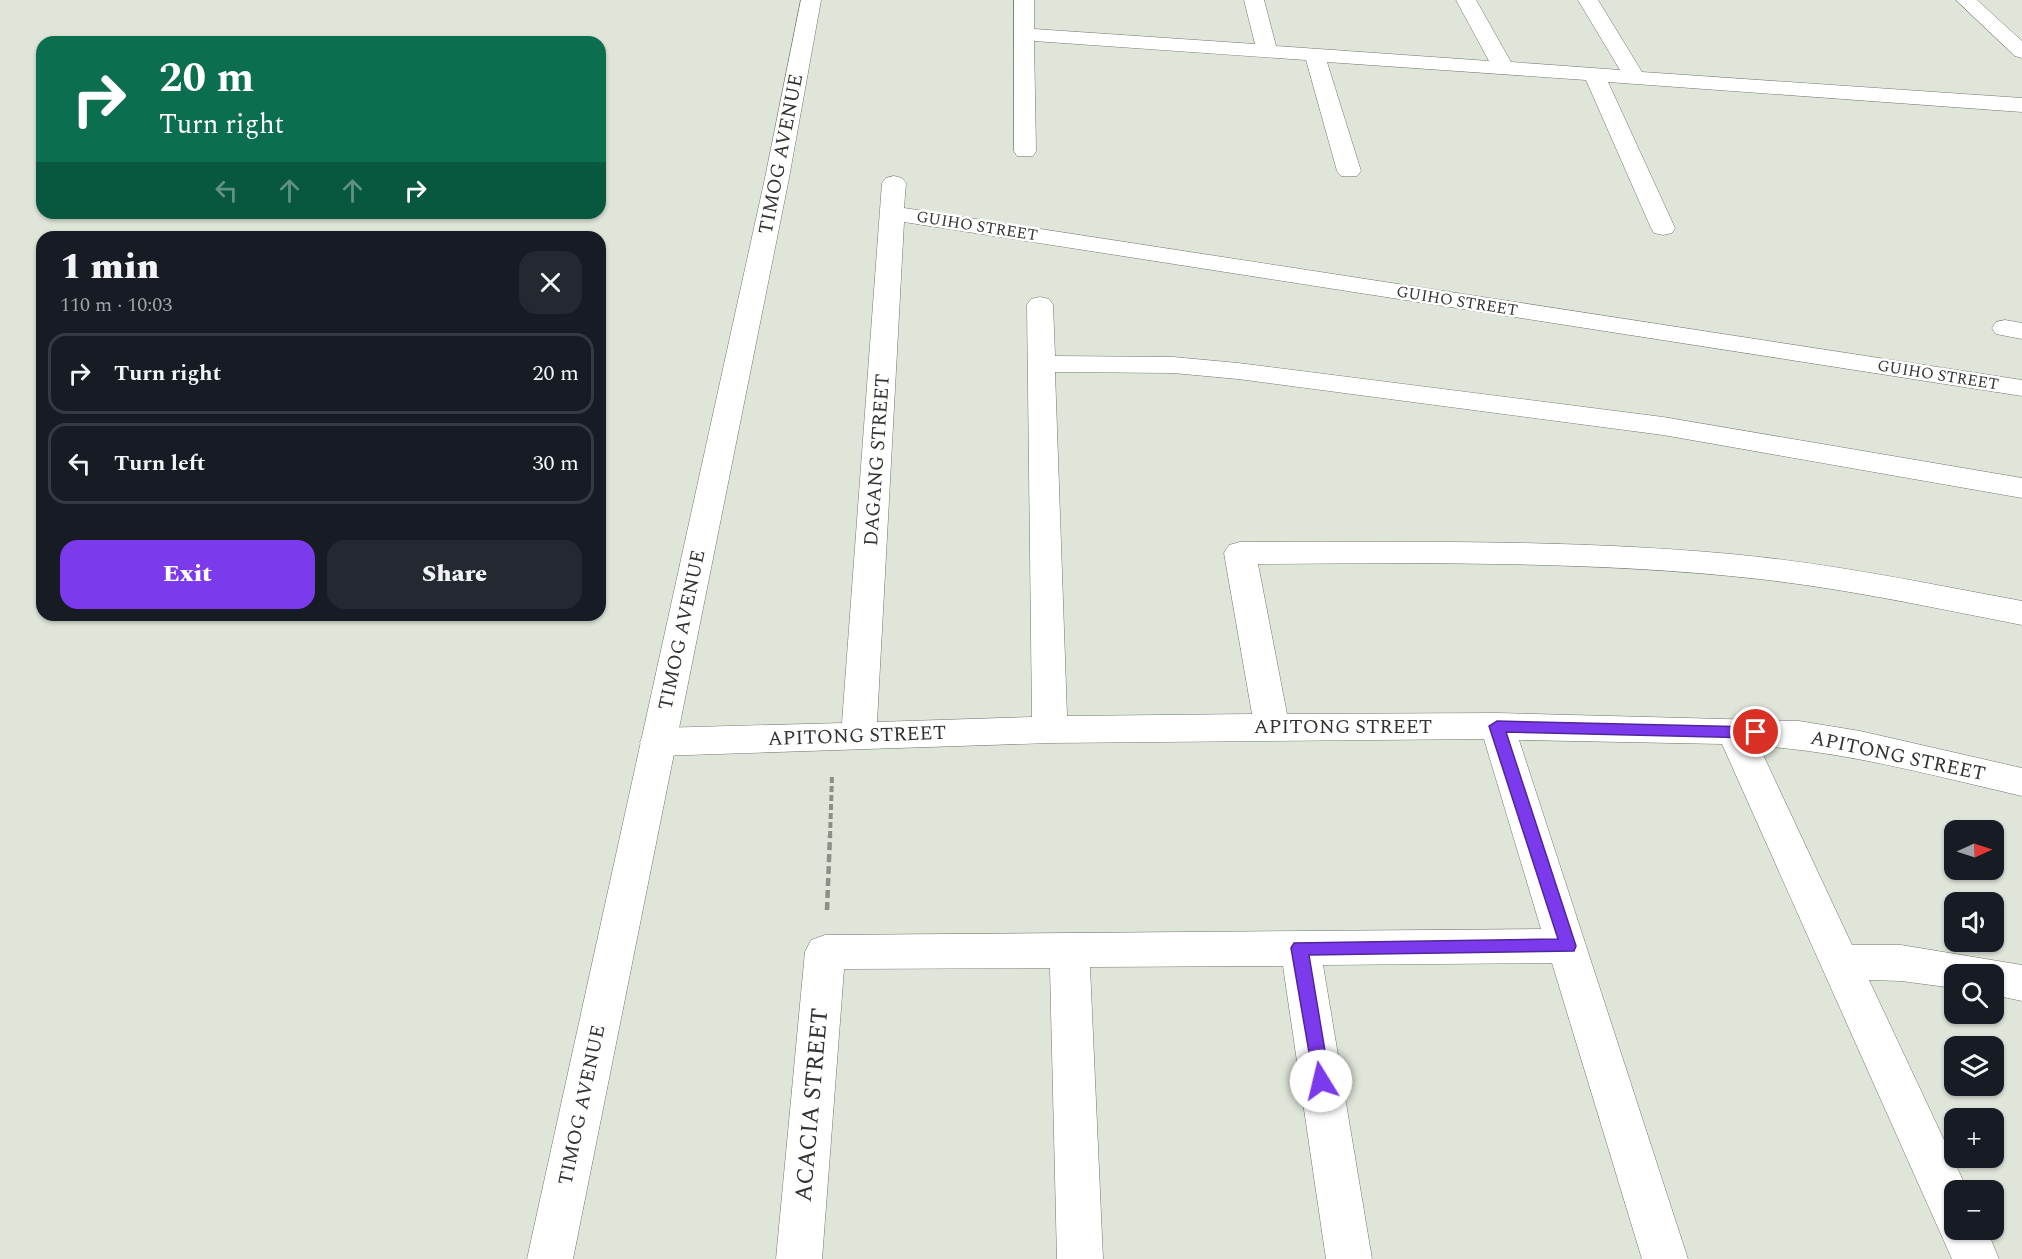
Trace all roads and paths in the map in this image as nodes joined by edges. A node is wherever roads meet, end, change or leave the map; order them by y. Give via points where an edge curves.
1 (811, 0) edge
2 (1024, 0) edge
3 (1254, 0) edge
4 (1466, 0) edge
5 (1588, 0) edge
6 (1966, 0) edge
7 (1024, 34) junction
8 (1267, 50) junction
9 (2022, 52) edge
10 (1314, 53) junction
11 (1503, 67) junction
12 (1593, 73) junction
13 (1635, 76) junction
14 (2022, 105) edge
15 (1025, 151) dead end
16 (1349, 171) dead end
17 (894, 183) dead end
18 (893, 213) junction
19 (1663, 228) dead end
20 (1040, 305) dead end
21 (1041, 364) junction
22 (2022, 388) edge
23 (2022, 488) edge
24 (2022, 613) edge
25 (1497, 726) junction
26 (1272, 727) junction
27 (1050, 730) junction
28 (1734, 731) junction
29 (847, 736) junction
30 (658, 742) junction
31 (2022, 782) edge
32 (1568, 946) junction
33 (1300, 948) junction
34 (1069, 950) junction
35 (825, 952) junction
36 (1842, 962) junction
37 (1944, 969) edge
38 (2004, 979) edge
39 (2022, 983) edge
40 (1944, 1189) edge
41 (1967, 1240) edge
42 (550, 1259) edge
43 (799, 1259) edge
44 (1080, 1259) edge
45 (1349, 1259) edge
46 (1665, 1259) edge
47 (1976, 1259) edge

1 - 30 street, TIMOG AVENUE
2 - 7 street
3 - 8 street
4 - 11 street
5 - 13 street
6 - 9 street
7 - 8 street
7 - 15 street
8 - 10 street
10 - 11 street
10 - 16 street
11 - 12 street
12 - 13 street
12 - 19 street
13 - 14 street
17 - 18 street, DAGANG STREET
18 - 22 street, GUIHO STREET
18 - 29 street, DAGANG STREET
20 - 21 street
21 - 23 street via 1173,365 1238,371 1664,426
21 - 27 street
24 - 26 street via 1824,576 1652,558 1518,553 1240,553
25 - 26 street, APITONG STREET
25 - 28 street, APITONG STREET
25 - 32 street
26 - 27 street, APITONG STREET
27 - 29 street, APITONG STREET
28 - 31 street, APITONG STREET via 1799,735 1860,745
28 - 36 street
29 - 30 street, APITONG STREET
29 - 35 path
30 - 42 street, TIMOG AVENUE
32 - 33 street
32 - 46 street
33 - 34 street
33 - 45 street
34 - 35 street
34 - 44 street
35 - 43 street, ACACIA STREET
36 - 37 street via 1901,963
36 - 40 street
38 - 39 street
41 - 47 street

